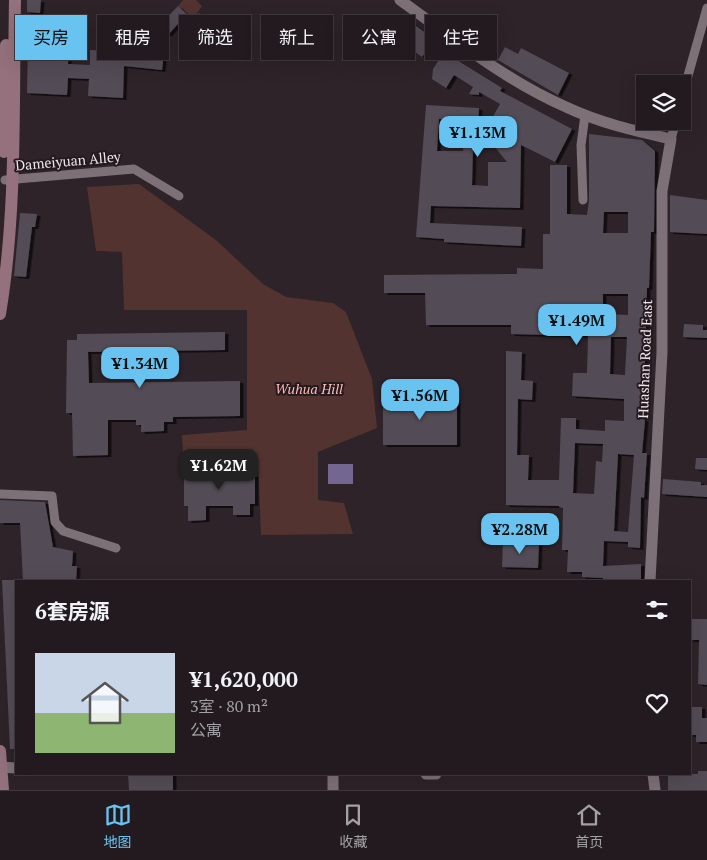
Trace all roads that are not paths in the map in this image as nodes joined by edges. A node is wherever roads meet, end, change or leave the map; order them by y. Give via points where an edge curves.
1 (8, 0) edge
2 (15, 0) edge
3 (400, 0) edge
4 (707, 8) edge
5 (688, 75) edge
6 (585, 115) junction
7 (674, 130) edge
8 (671, 139) junction
9 (9, 179) junction
10 (179, 196) dead end
11 (583, 200) dead end
12 (0, 245) edge
13 (0, 314) edge
14 (0, 494) edge
15 (116, 548) dead end
16 (650, 580) edge
17 (0, 750) edge
18 (1, 767) edge
19 (15, 768) edge
20 (333, 775) edge
21 (653, 775) edge
22 (3, 790) edge
23 (334, 790) edge
24 (655, 790) edge

1 - 9 main road via 3,106
2 - 9 main road
3 - 6 street via 497,69
4 - 5 street
6 - 8 street via 613,126
6 - 11 street via 581,145
7 - 8 street
8 - 16 street, Huashan Road East via 662,191 662,352
9 - 10 street, Dameiyuan Alley via 134,169
9 - 12 main road
9 - 13 main road via 7,274
14 - 15 street via 52,496 55,522 62,531
17 - 18 main road
18 - 19 street
18 - 22 main road
20 - 23 street
21 - 24 street

